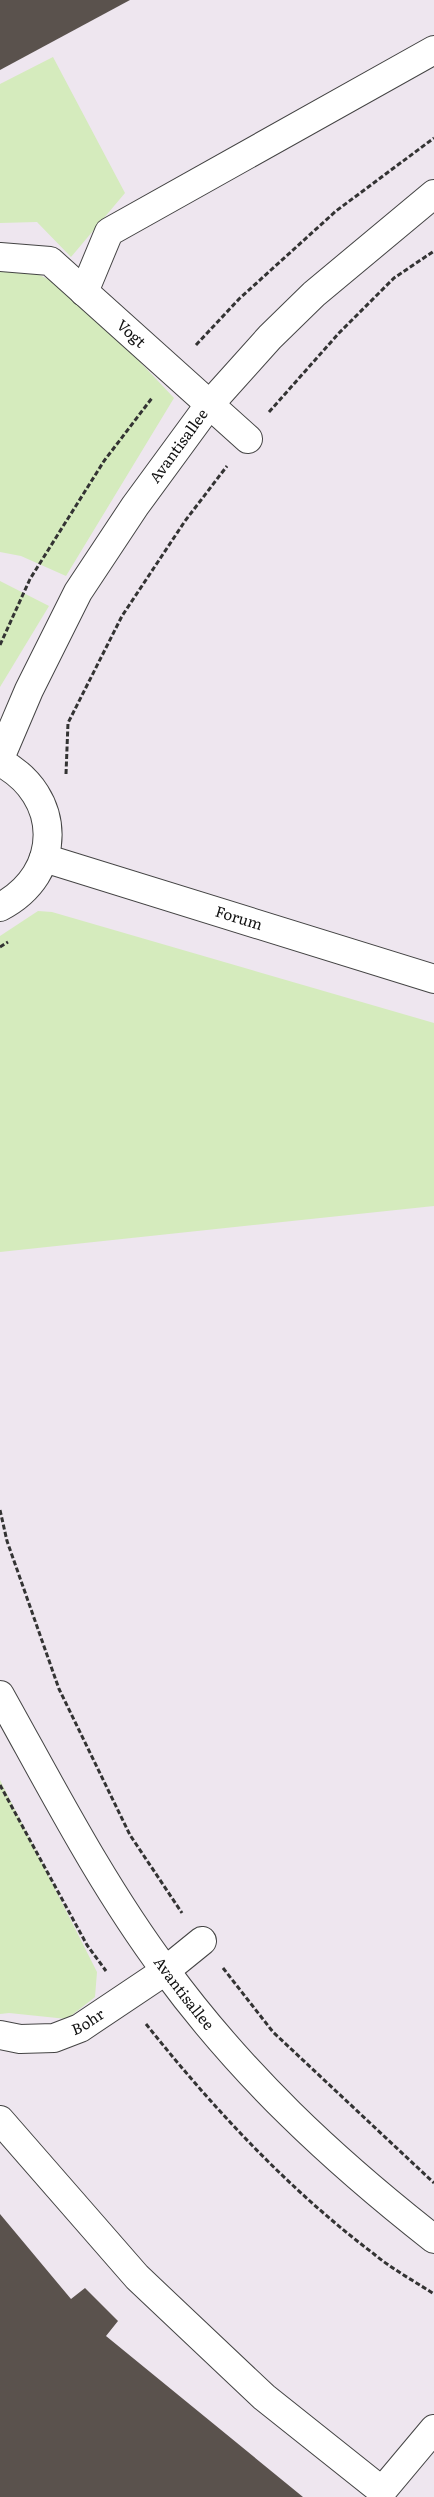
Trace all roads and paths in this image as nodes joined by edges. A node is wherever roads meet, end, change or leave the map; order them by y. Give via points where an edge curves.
1 (434, 50) edge
2 (434, 194) edge
3 (434, 251) edge
4 (0, 257) edge
5 (84, 292) junction
6 (209, 405) junction
7 (248, 439) junction
8 (0, 758) edge
9 (0, 762) edge
10 (69, 781) dead end
11 (44, 858) junction
12 (0, 907) edge
13 (15, 936) dead end
14 (0, 947) edge
15 (434, 979) edge
16 (0, 1510) edge
17 (0, 1695) edge
18 (202, 1941) junction
19 (165, 1971) junction
20 (0, 2035) edge
21 (0, 2120) edge
22 (434, 2183) edge
23 (434, 2239) edge
24 (434, 2429) edge

1 - 5 street via 109,232
2 - 6 street, Avantisallee via 314,294
3 - 7 path via 394,278 339,333
4 - 5 street, Vogt via 50,261
5 - 6 street, Vogt
6 - 7 street, Vogt
6 - 8 street, Avantisallee via 135,506 78,592 29,690
7 - 10 path via 185,521 122,616 68,723 65,772
9 - 11 street via 25,778 42,805 48,836
11 - 12 street via 29,886
11 - 15 street, Forum
13 - 14 path
16 - 18 path via 7,1541 59,1689 130,1835
17 - 19 street, Avantisallee via 70,1821
18 - 19 street, Bohr
18 - 22 path via 273,2032
19 - 20 street, Bohr via 80,2028 54,2038 20,2039
19 - 23 street, Avantisallee via 252,2076 293,2119 367,2186
21 - 24 street via 136,2277 264,2397 382,2491

